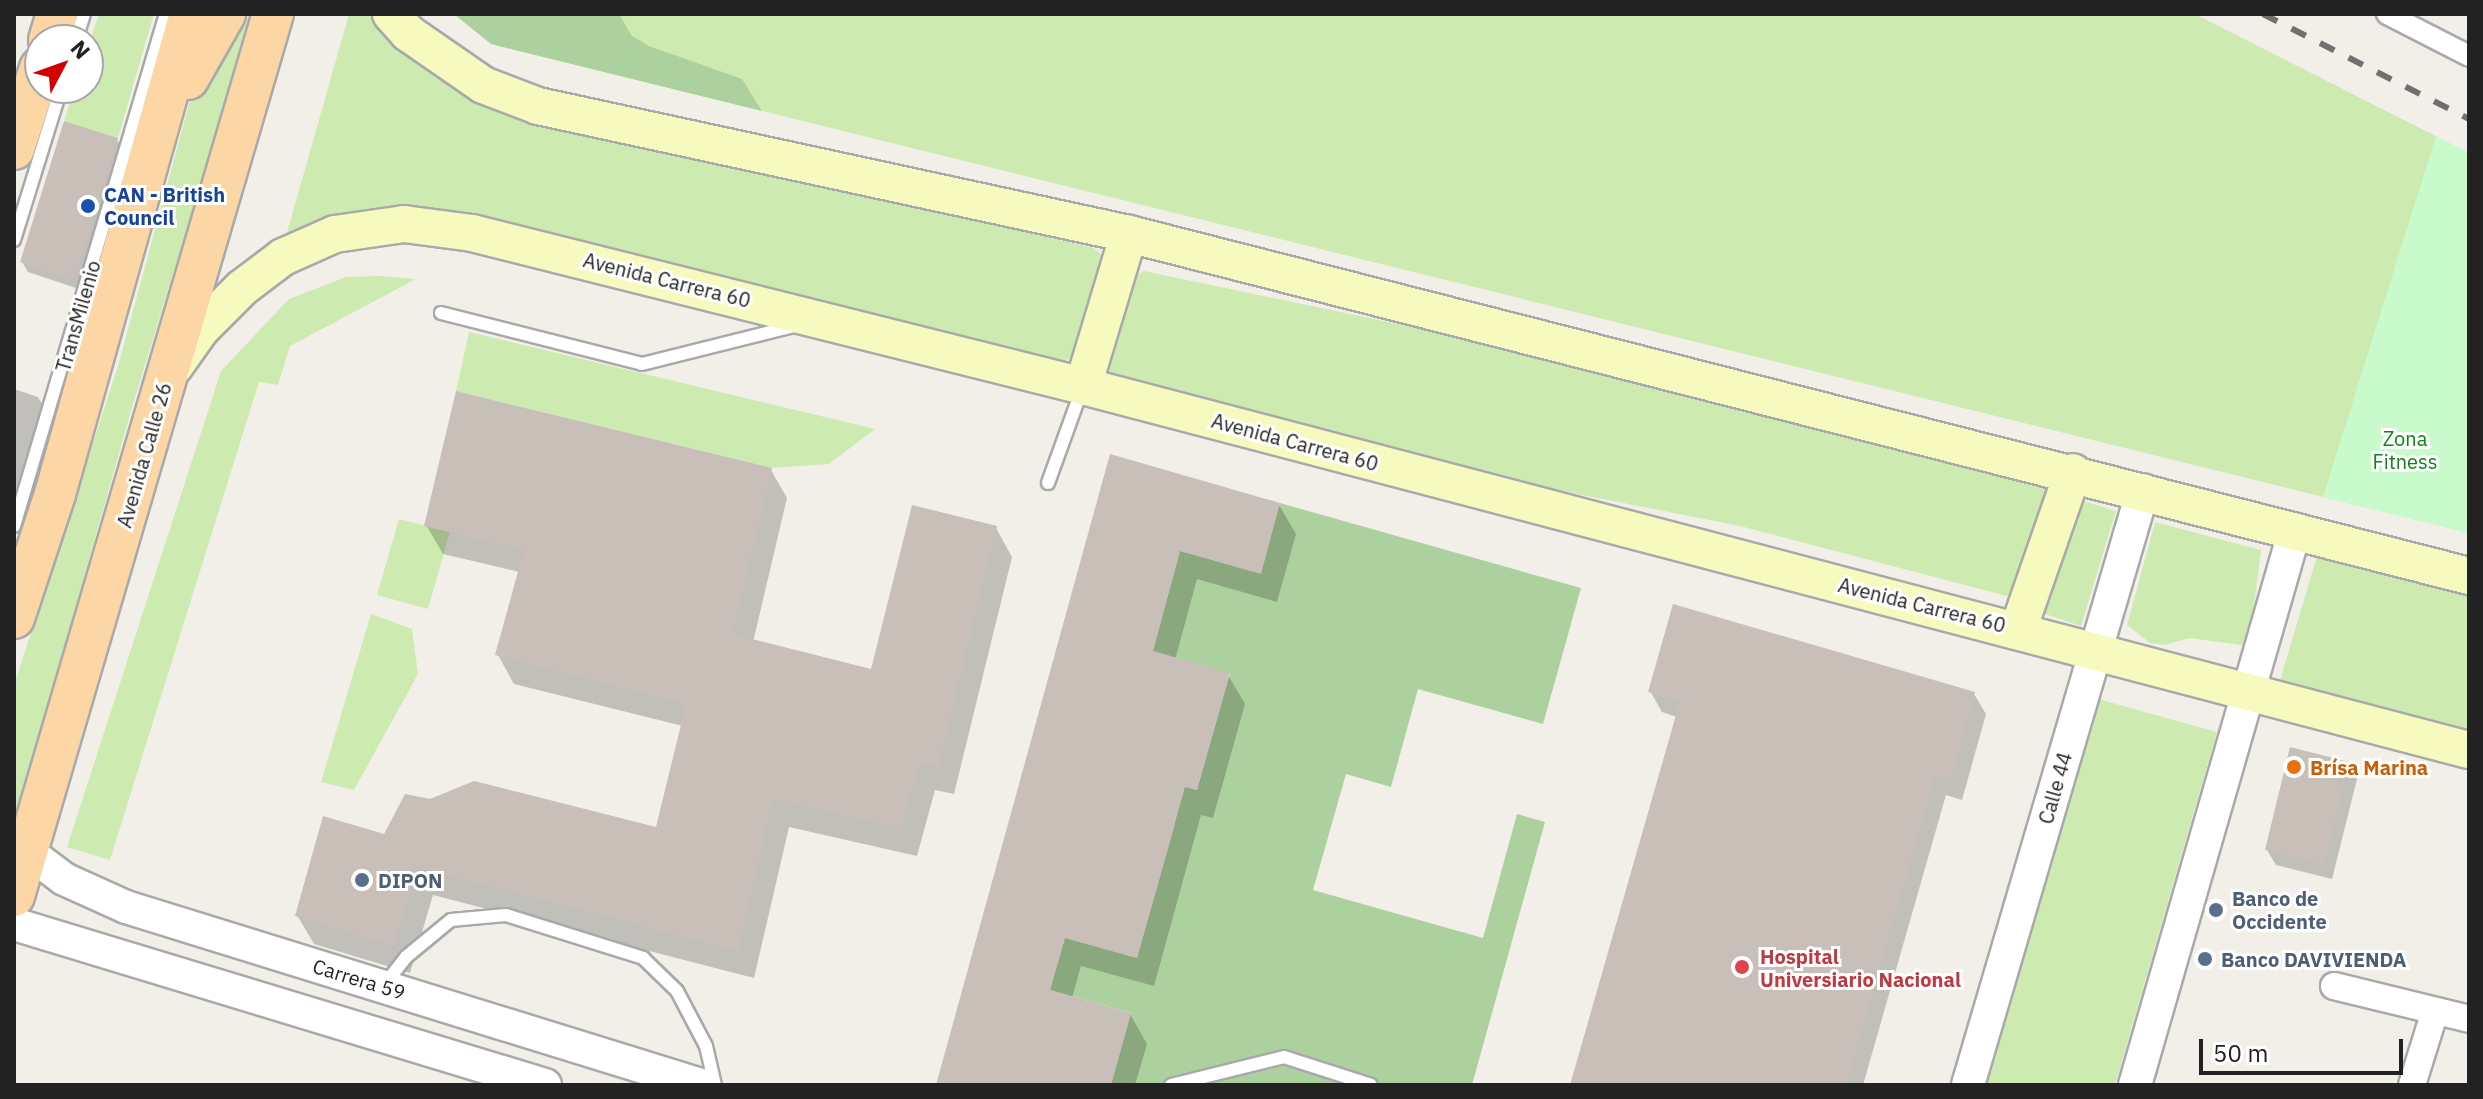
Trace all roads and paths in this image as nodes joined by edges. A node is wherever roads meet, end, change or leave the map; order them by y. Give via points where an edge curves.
1 (166, 14) edge
2 (190, 14) edge
3 (225, 14) edge
4 (273, 14) edge
5 (391, 14) edge
6 (2387, 14) edge
7 (2469, 56) edge
8 (28, 104) edge
9 (56, 104) edge
10 (162, 124) junction
11 (14, 149) edge
12 (1129, 234) junction
13 (14, 240) edge
14 (441, 313) dead end
15 (821, 318) junction
16 (166, 378) junction
17 (1083, 386) junction
18 (2073, 472) junction
19 (1048, 483) dead end
20 (2143, 490) junction
21 (14, 526) edge
22 (2295, 530) junction
23 (2469, 576) edge
24 (14, 618) edge
25 (2018, 630) junction
26 (2095, 652) junction
27 (2248, 694) junction
28 (2469, 750) edge
29 (27, 851) junction
30 (14, 896) edge
31 (14, 924) edge
32 (2334, 986) dead end
33 (383, 987) junction
34 (2435, 1011) junction
35 (2469, 1019) edge
36 (545, 1085) edge
37 (701, 1085) edge
38 (715, 1085) edge
39 (1171, 1085) edge
40 (1371, 1085) edge
41 (1968, 1085) edge
42 (2135, 1085) edge
43 (2412, 1085) edge

1 - 21 lane, TransMilenio
2 - 10 main road
3 - 10 main road
4 - 16 main road, Avenida Calle 26
5 - 12 main road via 408,33 483,85 538,106
6 - 7 street
8 - 11 main road
9 - 13 lane
10 - 24 main road
12 - 17 main road
12 - 18 main road
14 - 15 lane via 642,364
15 - 16 main road, Avenida Carrera 60 via 472,233 404,224 361,227 283,257 252,280 201,329
15 - 17 main road, Avenida Carrera 60
16 - 29 main road, Avenida Calle 26
17 - 19 lane
17 - 25 main road, Avenida Carrera 60
18 - 20 main road
18 - 25 main road
20 - 22 main road
20 - 26 street, Calle 44
22 - 23 main road
22 - 27 street
25 - 26 main road, Avenida Carrera 60
26 - 27 main road, Avenida Carrera 60
26 - 41 street, Calle 44
27 - 28 main road, Avenida Carrera 60
27 - 42 street
29 - 30 main road, Avenida Calle 26
29 - 33 street, Carrera 59 via 96,897
31 - 36 street
32 - 34 street
33 - 37 street, Carrera 59
33 - 38 lane via 406,957 451,920 506,915 643,958 677,991 706,1046
34 - 35 street
34 - 43 street
39 - 40 lane via 1284,1057

